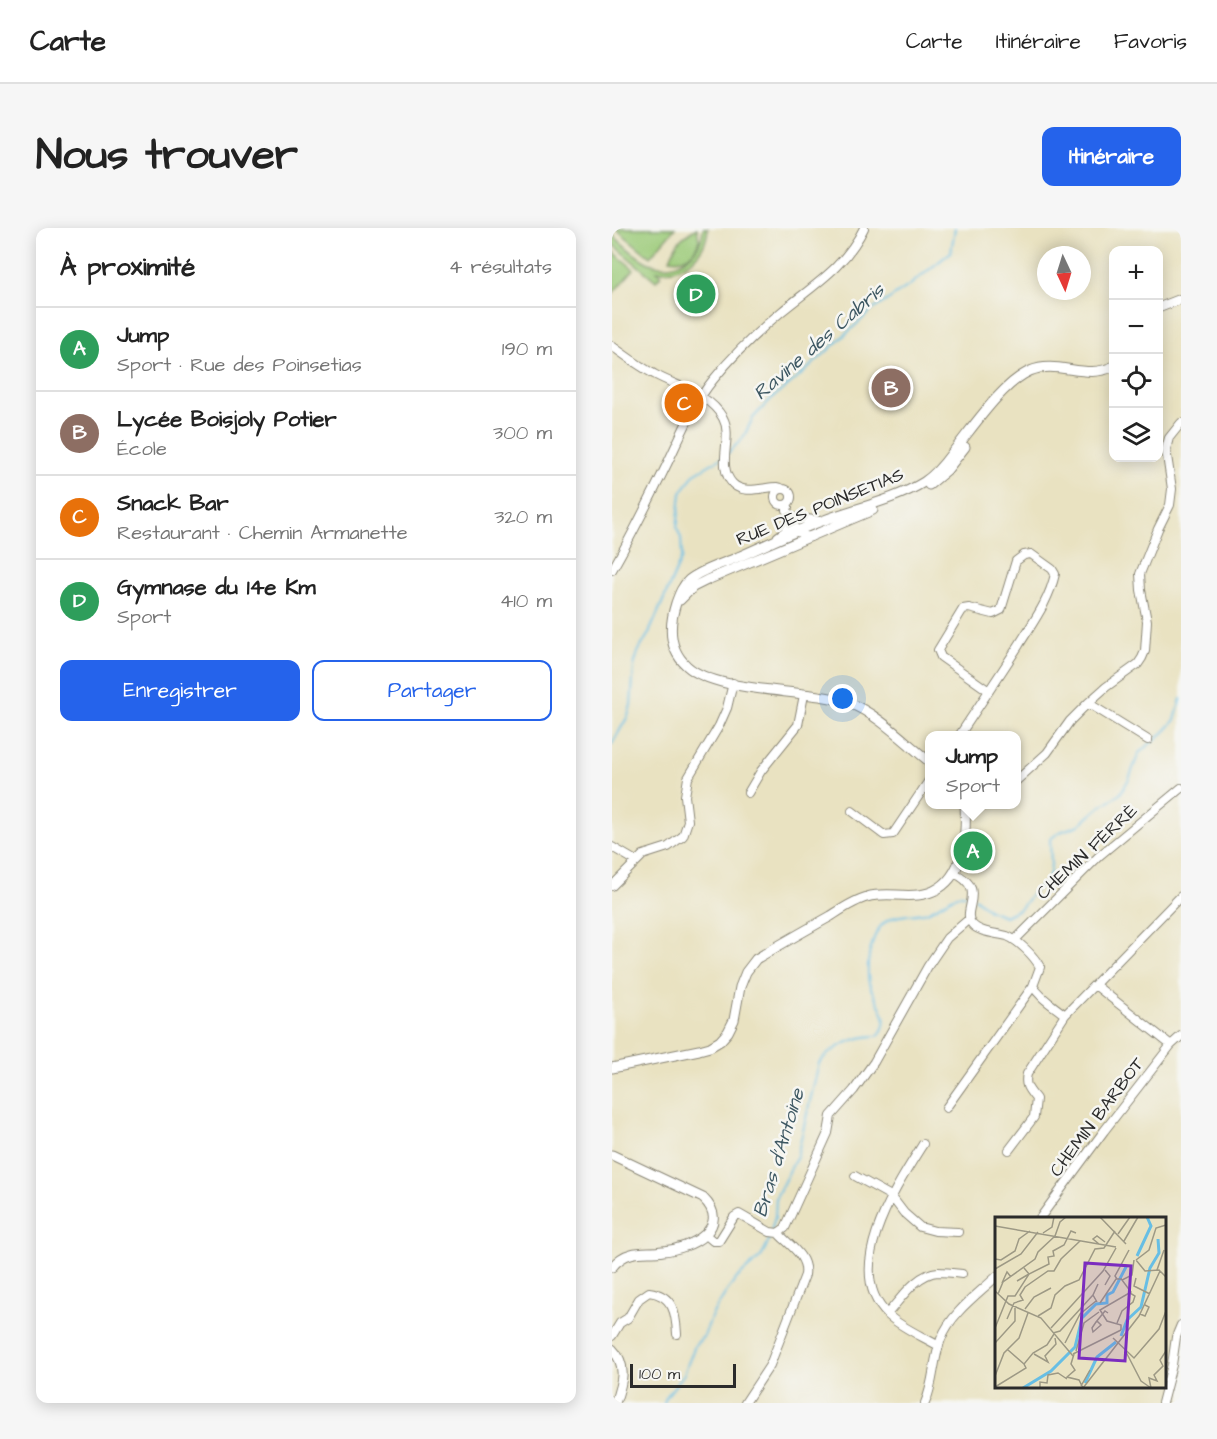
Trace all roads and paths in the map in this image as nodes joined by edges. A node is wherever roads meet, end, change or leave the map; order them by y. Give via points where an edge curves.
1 (864, 228) edge
2 (1181, 299) edge
3 (1163, 306) edge
4 (612, 346) edge
5 (1109, 368) edge
6 (1020, 377) junction
7 (701, 397) junction
8 (1181, 423) edge
9 (759, 489) junction
10 (781, 489) junction
11 (774, 497) junction
12 (788, 505) junction
13 (794, 519) junction
14 (822, 521) junction
15 (802, 533) junction
16 (769, 548) junction
17 (612, 570) edge
18 (733, 683) junction
19 (989, 691) junction
20 (804, 695) junction
21 (1088, 703) junction
22 (962, 731) edge
23 (1148, 741) dead end
24 (925, 758) edge
25 (1021, 777) edge
26 (925, 785) edge
27 (1181, 788) edge
28 (748, 793) dead end
29 (965, 809) edge
30 (852, 811) dead end
31 (612, 847) edge
32 (636, 861) junction
33 (954, 873) junction
34 (612, 886) edge
35 (1181, 896) edge
36 (969, 919) junction
37 (1015, 940) junction
38 (1095, 985) junction
39 (1033, 986) junction
40 (1065, 1015) junction
41 (1181, 1036) edge
42 (1171, 1045) junction
43 (612, 1068) edge
44 (945, 1108) dead end
45 (923, 1144) dead end
46 (1009, 1149) dead end
47 (612, 1155) edge
48 (855, 1176) dead end
49 (891, 1196) junction
50 (1041, 1217) edge
51 (958, 1232) dead end
52 (778, 1233) junction
53 (706, 1235) junction
54 (612, 1267) edge
55 (962, 1274) dead end
56 (995, 1277) edge
57 (887, 1314) junction
58 (1181, 1325) edge
59 (677, 1334) dead end
60 (612, 1336) edge
61 (939, 1346) junction
62 (612, 1349) edge
63 (1166, 1388) edge
64 (1166, 1388) edge
65 (615, 1403) edge
66 (745, 1403) edge
67 (925, 1403) edge
68 (1162, 1403) edge

1 - 7 street via 833,272 748,343
2 - 3 main road
4 - 7 street via 654,374
5 - 6 main road, RUE DES POINSETIAS via 1087,373 1041,368
6 - 14 main road, RUE DES POINSETIAS via 1002,392 926,481
6 - 15 main road, RUE DES POINSETIAS via 936,481 924,489
7 - 9 street via 719,412 726,424 724,467 729,478 739,488
7 - 17 street
8 - 21 street via 1166,448 1172,489 1170,505 1140,574 1147,621 1145,651 1138,664
9 - 10 street
9 - 11 street
10 - 11 street
10 - 12 street via 790,492
11 - 12 street via 779,504
12 - 13 street
13 - 14 main road
13 - 15 street
13 - 16 main road
14 - 15 main road, RUE DES POINSETIAS
15 - 16 main road, RUE DES POINSETIAS
16 - 18 main road, RUE DES POINSETIAS via 688,581 676,604 670,630 687,667 705,677
18 - 20 main road, RUE DES POINSETIAS
18 - 32 street via 719,726 688,778 688,821 683,836
19 - 19 street via 941,657 938,650 963,609 993,614 1001,610 1016,561 1031,554 1055,574 1052,587
19 - 22 street
20 - 24 main road, RUE DES POINSETIAS via 859,707
20 - 28 street via 798,725
21 - 23 street
21 - 25 street via 1047,753
26 - 30 street via 889,836
27 - 37 street, CHEMIN FÈRRÈ via 1099,856
29 - 33 main road via 964,842
31 - 32 street
32 - 34 street
33 - 36 street via 968,881 971,888
33 - 43 main road via 929,892 867,897 756,959 740,987 737,1010 728,1032 710,1047
35 - 38 street
36 - 37 street via 977,928
36 - 52 street via 947,938 890,1038 831,1116 810,1176 785,1228
37 - 39 street via 1040,968
38 - 40 street
38 - 42 street
39 - 40 street
39 - 44 street
40 - 46 street via 1027,1074 1025,1082 1037,1105 1034,1117
41 - 42 street, CHEMIN BARBOT
42 - 50 street, CHEMIN BARBOT
45 - 49 street
47 - 53 main road via 703,1198 713,1212 712,1227
48 - 49 street
49 - 51 street via 920,1227
49 - 57 street via 868,1264 874,1297
52 - 53 street via 742,1214 736,1215 719,1241
52 - 66 street via 803,1259 805,1275 770,1365
53 - 54 main road via 671,1250 626,1256
55 - 57 street via 936,1272 923,1278
56 - 61 street via 955,1316
57 - 61 street
58 - 63 street
59 - 60 street via 673,1306 661,1295 649,1292 639,1299
61 - 67 street
62 - 65 main road via 623,1366
64 - 68 street

